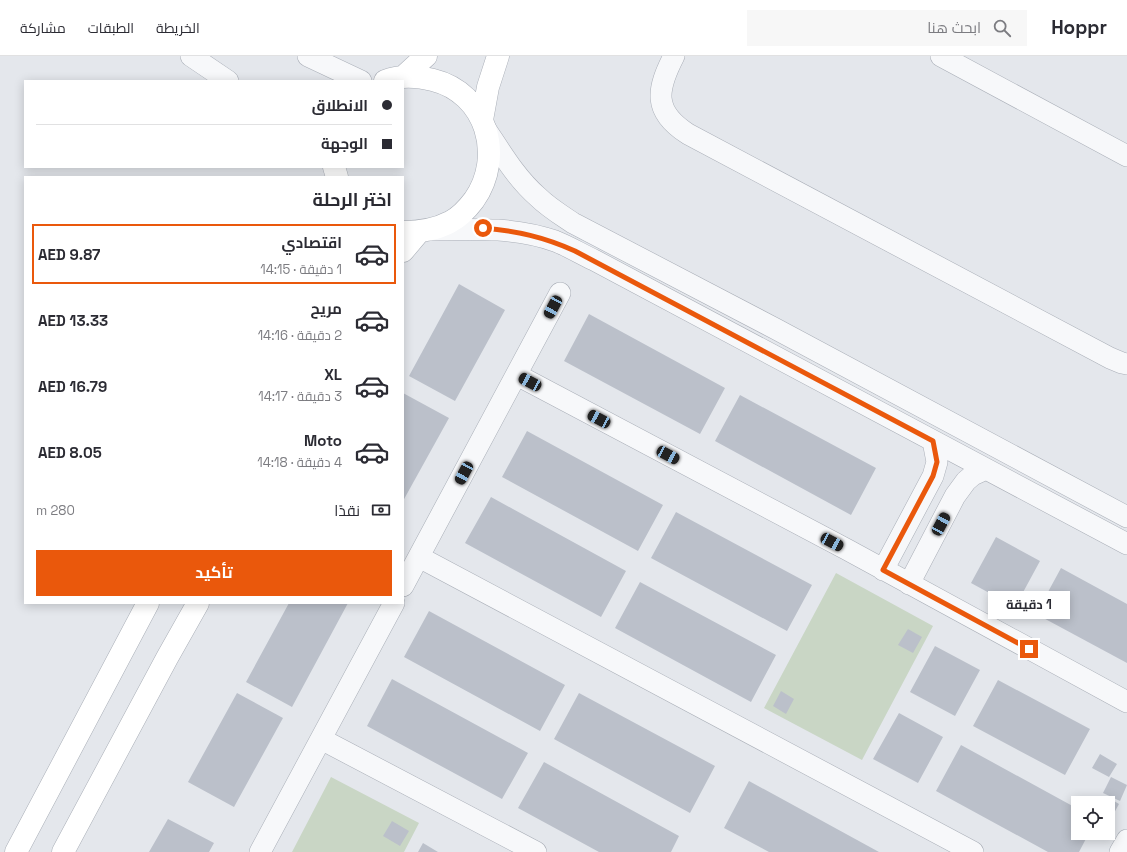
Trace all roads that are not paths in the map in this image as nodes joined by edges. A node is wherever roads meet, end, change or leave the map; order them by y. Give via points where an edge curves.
1 (191, 56) edge
2 (308, 56) edge
3 (426, 56) edge
4 (498, 56) edge
5 (674, 56) edge
6 (940, 56) edge
7 (394, 79) edge
8 (227, 80) edge
9 (359, 80) edge
10 (483, 124) junction
11 (1127, 156) edge
12 (418, 232) edge
13 (404, 250) edge
14 (560, 293) dead end
15 (1127, 364) edge
16 (517, 375) junction
17 (933, 441) junction
18 (986, 469) junction
19 (1127, 517) edge
20 (1127, 544) edge
21 (419, 556) junction
22 (883, 570) junction
23 (404, 584) edge
24 (909, 584) junction
25 (147, 604) edge
26 (197, 604) edge
27 (393, 604) edge
28 (1127, 702) edge
29 (321, 739) junction
30 (1127, 840) edge
31 (16, 852) edge
32 (63, 852) edge
33 (260, 852) edge
34 (536, 852) edge
35 (973, 852) edge
36 (1120, 852) edge

1 - 8 street
2 - 9 street
3 - 7 main road
4 - 10 main road via 488,87
5 - 15 street via 662,84 661,99 666,114 675,126 1110,358
6 - 11 street
7 - 10 main road via 422,77 440,82 457,91 471,104
10 - 12 main road via 490,149 488,170 481,190 468,208 451,222
10 - 19 street via 526,186 538,198 573,223
12 - 13 main road
12 - 17 street via 483,228 508,230 555,241
14 - 16 street
16 - 21 street
16 - 22 street
17 - 18 street
17 - 22 street via 937,462 933,476
18 - 20 street
18 - 24 street via 966,481
21 - 23 street
21 - 35 street
22 - 24 street
24 - 28 street
25 - 31 main road
26 - 32 main road
27 - 29 street
29 - 33 street
29 - 34 street
30 - 36 street

